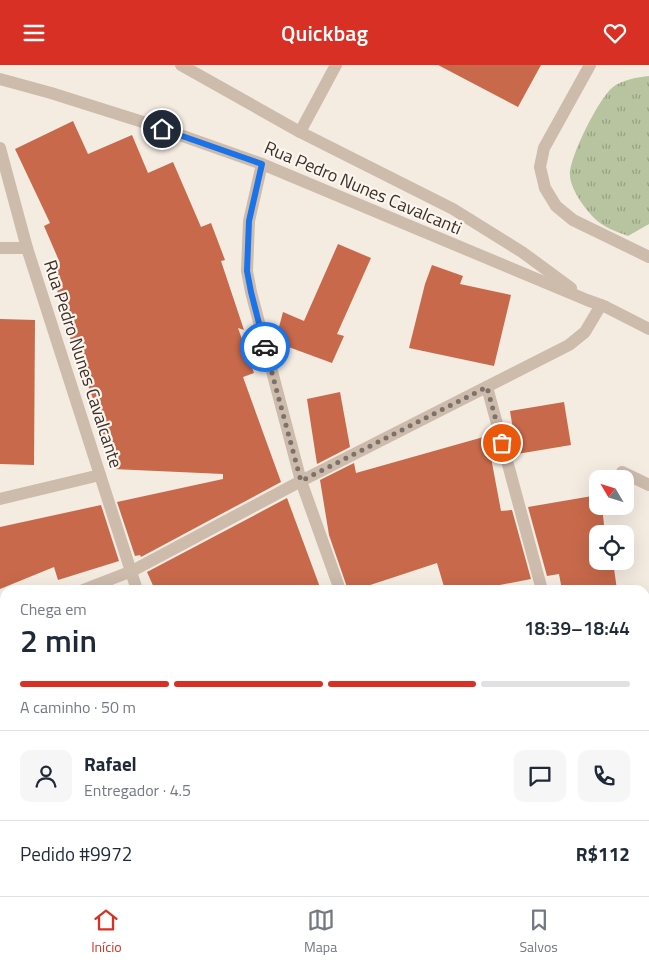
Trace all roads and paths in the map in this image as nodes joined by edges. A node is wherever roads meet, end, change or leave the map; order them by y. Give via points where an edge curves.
1 (181, 65) edge
2 (336, 65) edge
3 (590, 65) edge
4 (0, 79) edge
5 (300, 132) junction
6 (0, 148) edge
7 (262, 164) junction
8 (0, 248) edge
9 (26, 248) junction
10 (649, 257) edge
11 (587, 301) junction
12 (601, 305) junction
13 (649, 329) edge
14 (487, 387) junction
15 (100, 475) junction
16 (634, 478) edge
17 (301, 481) junction
18 (649, 485) edge
19 (0, 499) edge
20 (132, 571) junction
21 (96, 585) edge
22 (136, 585) edge
23 (338, 585) edge
24 (541, 585) edge

1 - 5 street
2 - 5 street
3 - 10 street via 544,147 540,167 545,188 556,206 573,220
4 - 7 street, Rua Pedro Nunes Cavalcanti via 146,123
5 - 11 street via 461,214 522,252
6 - 9 street, Rua Pedro Nunes Cavalcante
7 - 11 street, Rua Pedro Nunes Cavalcanti
7 - 17 street via 249,221 247,271
8 - 9 street
9 - 15 street, Rua Pedro Nunes Cavalcante
11 - 12 street, Rua Pedro Nunes Cavalcanti
12 - 13 street, Rua Pedro Nunes Cavalcanti
12 - 14 street via 585,332 569,345
14 - 17 street
14 - 24 street
15 - 19 street
15 - 20 street, Rua Pedro Nunes Cavalcante
16 - 18 street
17 - 20 street
17 - 23 street
20 - 21 street
20 - 22 street, Rua Pedro Nunes Cavalcante

